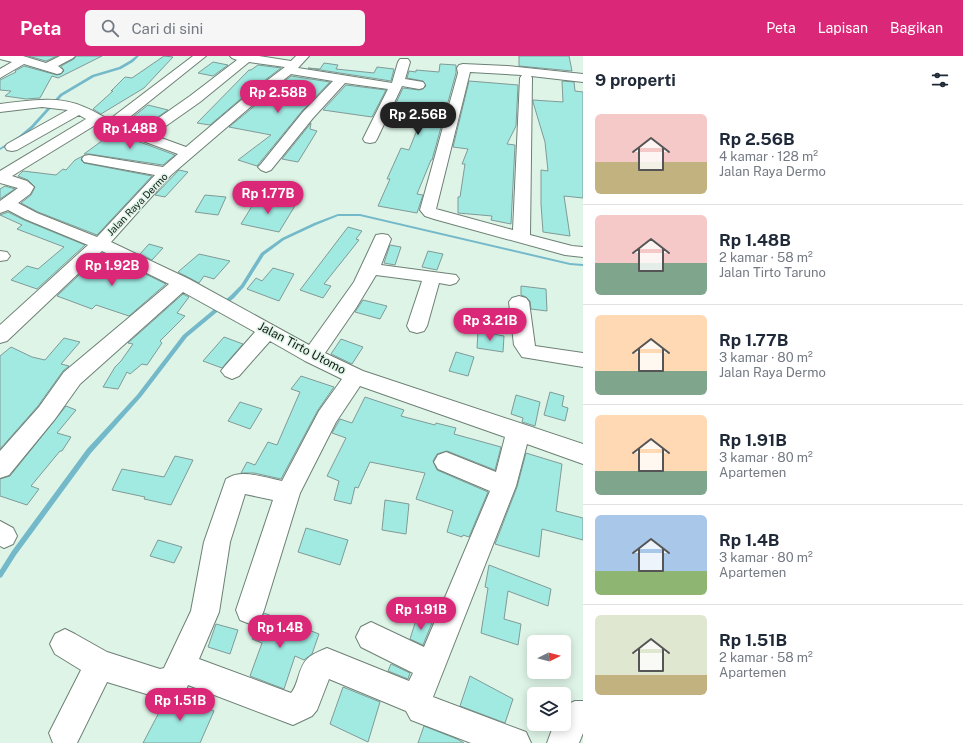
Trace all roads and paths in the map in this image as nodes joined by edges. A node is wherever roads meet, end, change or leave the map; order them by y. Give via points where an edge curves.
1 (3, 56) edge
2 (69, 56) edge
3 (200, 56) edge
4 (244, 57) edge
5 (29, 61) junction
6 (297, 62) edge
7 (404, 62) dead end
8 (51, 68) edge
9 (464, 73) junction
10 (0, 74) edge
11 (526, 78) junction
12 (341, 79) junction
13 (582, 81) edge
14 (397, 85) junction
15 (419, 85) dead end
16 (1, 108) edge
17 (79, 109) junction
18 (96, 120) junction
19 (112, 125) junction
20 (392, 130) dead end
21 (142, 136) junction
22 (12, 147) dead end
23 (188, 153) junction
24 (90, 159) dead end
25 (266, 167) dead end
26 (166, 172) junction
27 (0, 178) edge
28 (4, 205) edge
29 (521, 237) junction
30 (382, 239) dead end
31 (100, 244) junction
32 (583, 252) edge
33 (370, 269) junction
34 (182, 283) junction
35 (519, 302) dead end
36 (417, 326) dead end
37 (268, 330) junction
38 (0, 336) edge
39 (312, 356) junction
40 (583, 360) edge
41 (232, 371) dead end
42 (355, 376) junction
43 (518, 432) junction
44 (583, 454) edge
45 (446, 462) dead end
46 (0, 468) edge
47 (504, 486) junction
48 (288, 493) junction
49 (250, 610) dead end
50 (371, 637) dead end
51 (65, 644) dead end
52 (100, 665) junction
53 (432, 666) junction
54 (181, 667) junction
55 (417, 700) junction
56 (583, 717) edge
57 (65, 732) dead end
58 (515, 743) edge
59 (563, 743) edge

1 - 5 street
2 - 8 street
3 - 19 street
4 - 6 street
4 - 21 street via 195,99
5 - 8 street
5 - 10 street
6 - 12 street
6 - 23 street, Jalan Raya Dermo
7 - 14 street
9 - 11 street
9 - 13 street via 463,68 467,68
9 - 29 street via 428,210 440,216
11 - 13 street
11 - 29 street
12 - 14 street
12 - 25 street
14 - 15 street
14 - 20 street via 373,133
16 - 17 street via 42,103
17 - 18 street
17 - 22 street
18 - 19 street
18 - 27 street
19 - 21 street
21 - 23 street
23 - 26 street, Jalan Raya Dermo
24 - 26 street
26 - 31 street, Jalan Raya Dermo via 122,217
27 - 28 street via 26,187
28 - 31 street, Jalan Tirto Utomo
29 - 32 street
30 - 33 street
31 - 34 street, Jalan Tirto Utomo
31 - 38 street, Jalan Raya Dermo
33 - 36 street via 441,278
33 - 39 street via 334,327
34 - 37 street, Jalan Tirto Utomo
34 - 46 street via 72,378 47,413
35 - 40 street via 524,345 529,352
37 - 39 street, Jalan Tirto Utomo
37 - 41 street
39 - 42 street, Jalan Tirto Utomo
42 - 43 street, Jalan Tirto Utomo
42 - 48 street via 327,417
43 - 44 street, Jalan Tirto Utomo
43 - 47 street
45 - 47 street
47 - 53 street
48 - 49 street
48 - 54 street via 245,484 235,486 217,542 205,612
50 - 53 street
51 - 52 street
52 - 54 street via 155,683 166,684 175,680
52 - 57 street
53 - 55 street
54 - 55 street via 293,709 302,706 307,698 316,668 327,663
55 - 58 street via 422,709
56 - 59 street via 574,717

